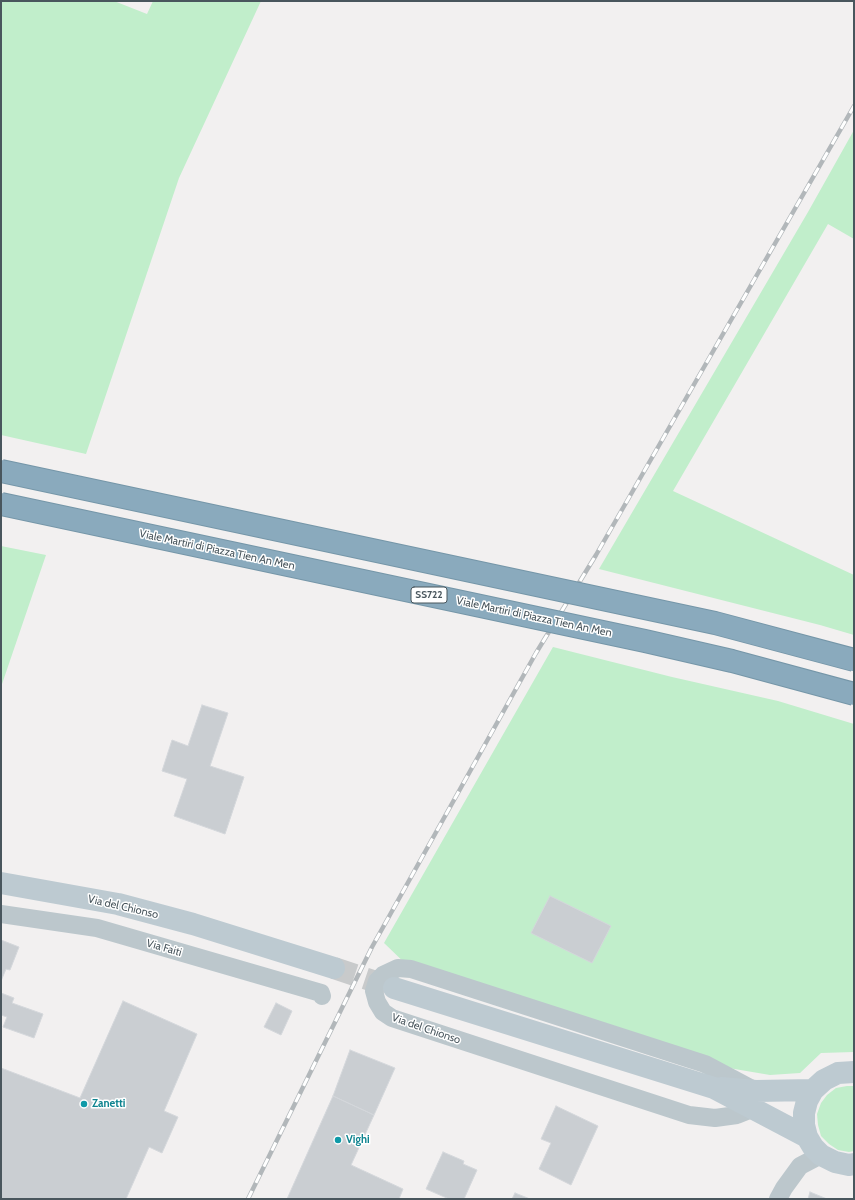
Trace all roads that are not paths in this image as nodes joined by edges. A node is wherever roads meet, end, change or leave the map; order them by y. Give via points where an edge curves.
1 (1, 471) edge
2 (1, 504) edge
3 (854, 660) edge
4 (854, 694) edge
5 (1, 883) edge
6 (1, 914) edge
7 (334, 968) tunnel mouth
8 (394, 988) tunnel mouth
9 (322, 996) dead end
10 (854, 1071) edge
11 (813, 1090) junction
12 (754, 1100) junction
13 (807, 1137) junction
14 (821, 1155) junction
15 (854, 1164) edge
16 (778, 1199) edge

1 - 3 highway, bridge via 714,623
2 - 4 highway, Viale Martiri di Piazza Tien An Men / SS722, bridge via 645,641
5 - 7 main road, Via del Chionso via 118,904 193,924
6 - 9 street, Via Faiti via 97,928 321,993
8 - 12 main road, Via del Chionso
10 - 11 main road, Via del Chionso via 838,1073 824,1080
11 - 12 main road, Via del Chionso
11 - 13 main road, Via del Chionso via 804,1113
12 - 12 street, Via del Chionso via 705,1064 411,969 390,970 377,981 374,991 377,1002 383,1012 392,1018 689,1115 715,1118 737,1115
12 - 13 main road, Via del Chionso
13 - 14 main road, Via del Chionso
14 - 15 main road, Via del Chionso via 835,1162
14 - 16 street via 800,1166

